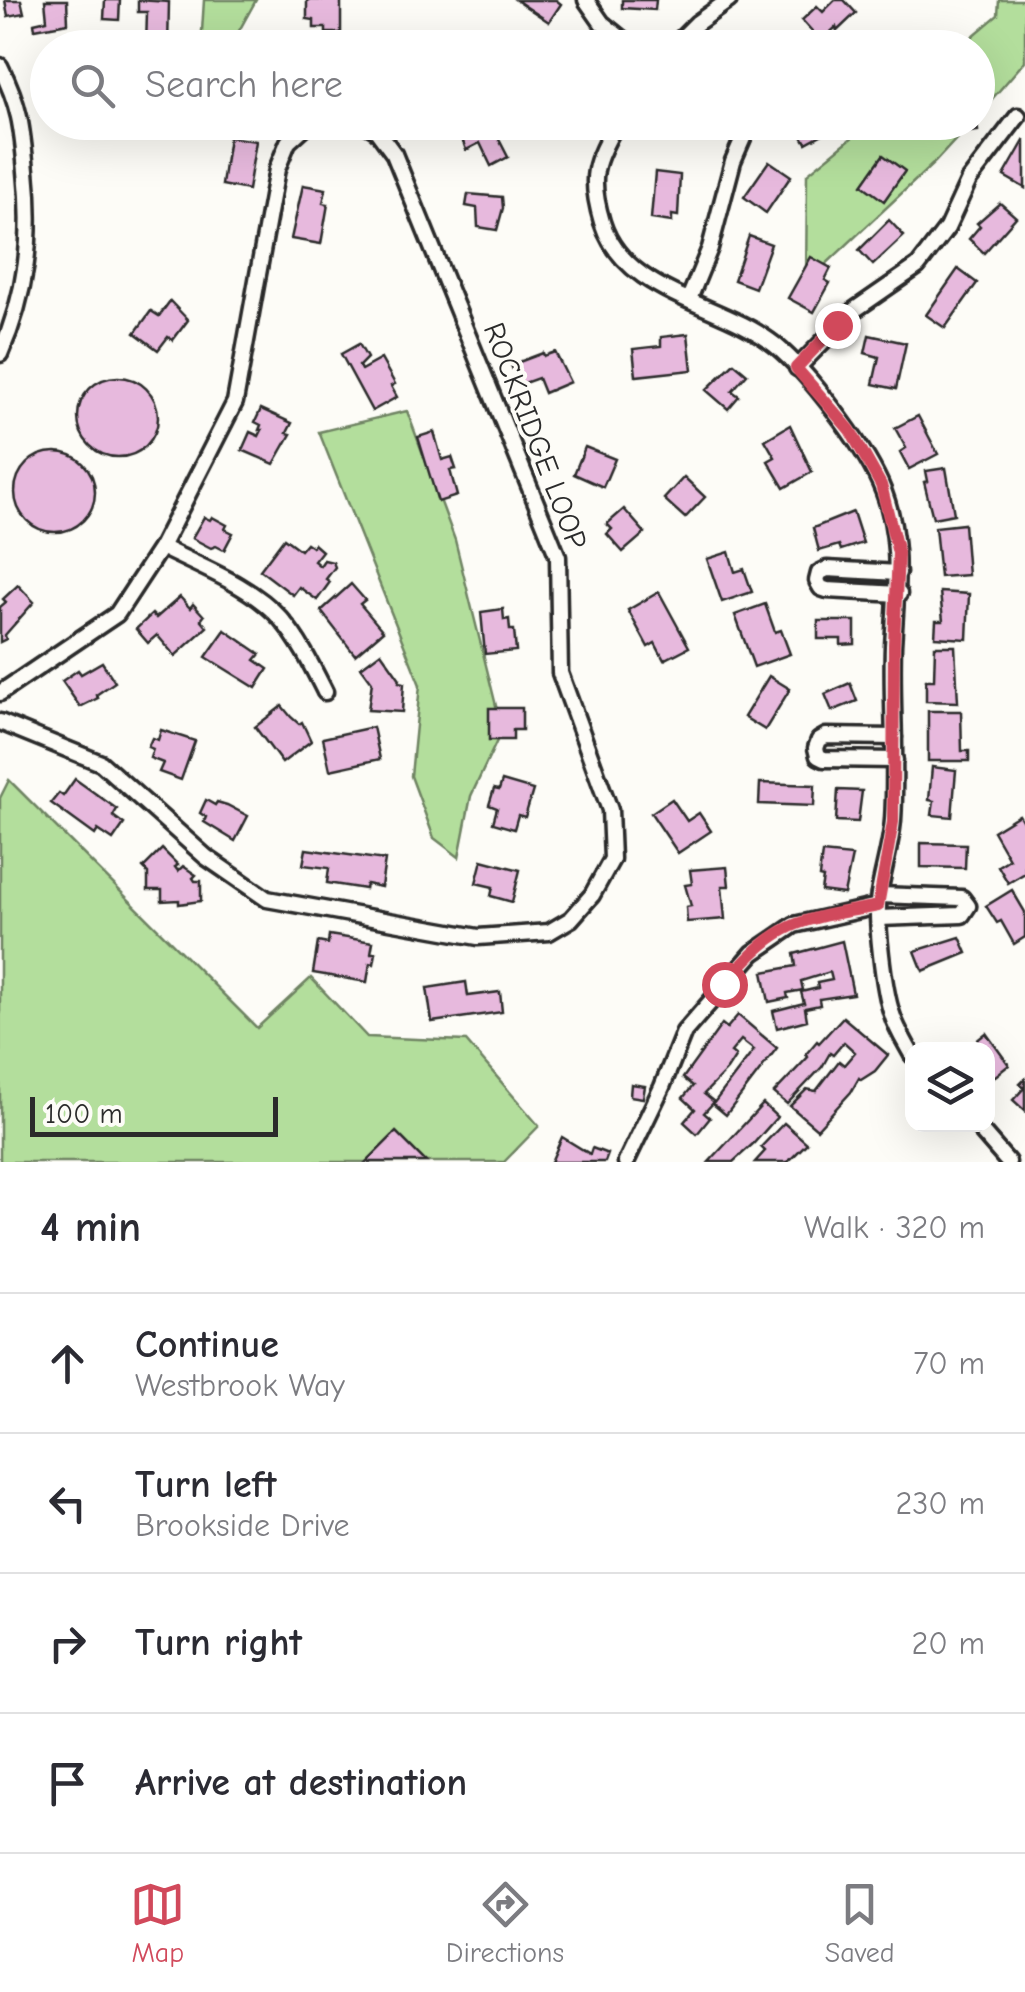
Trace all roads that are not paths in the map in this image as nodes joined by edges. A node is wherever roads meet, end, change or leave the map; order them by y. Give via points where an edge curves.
1 (586, 0) edge
2 (729, 0) edge
3 (611, 30) edge
4 (690, 30) edge
5 (0, 66) edge
6 (1018, 116) dead end
7 (290, 140) edge
8 (384, 140) edge
9 (607, 140) edge
10 (742, 140) edge
11 (690, 299) junction
12 (0, 354) edge
13 (796, 368) junction
14 (160, 547) junction
15 (898, 573) junction
16 (899, 594) junction
17 (325, 692) dead end
18 (0, 696) edge
19 (0, 719) edge
20 (894, 737) junction
21 (895, 760) junction
22 (879, 906) junction
23 (906, 1042) edge
24 (982, 1132) edge
25 (626, 1162) edge
26 (1008, 1162) edge

1 - 3 street
2 - 4 street
5 - 12 street via 20,110 30,216 22,296
6 - 13 street via 969,180 947,228 918,266 853,311
7 - 14 street via 277,170 235,402
8 - 19 street, ROCKRIDGE LOOP via 558,558 560,673 610,810 612,859 592,896 549,932 478,938 267,899 206,857 102,763
9 - 11 street via 594,164 608,242 633,269
10 - 11 street
11 - 13 street via 774,344
13 - 15 street via 850,430 881,485
14 - 17 street via 245,590 278,615
14 - 18 street via 117,614
15 - 16 street
15 - 16 street via 826,569 816,581 826,590
16 - 20 street
20 - 21 street
20 - 21 street via 826,736 816,748 824,759
21 - 22 street
22 - 22 street via 962,916 968,906 962,898
22 - 23 street via 892,1014
22 - 25 street via 794,925 753,953 684,1032
24 - 26 street

